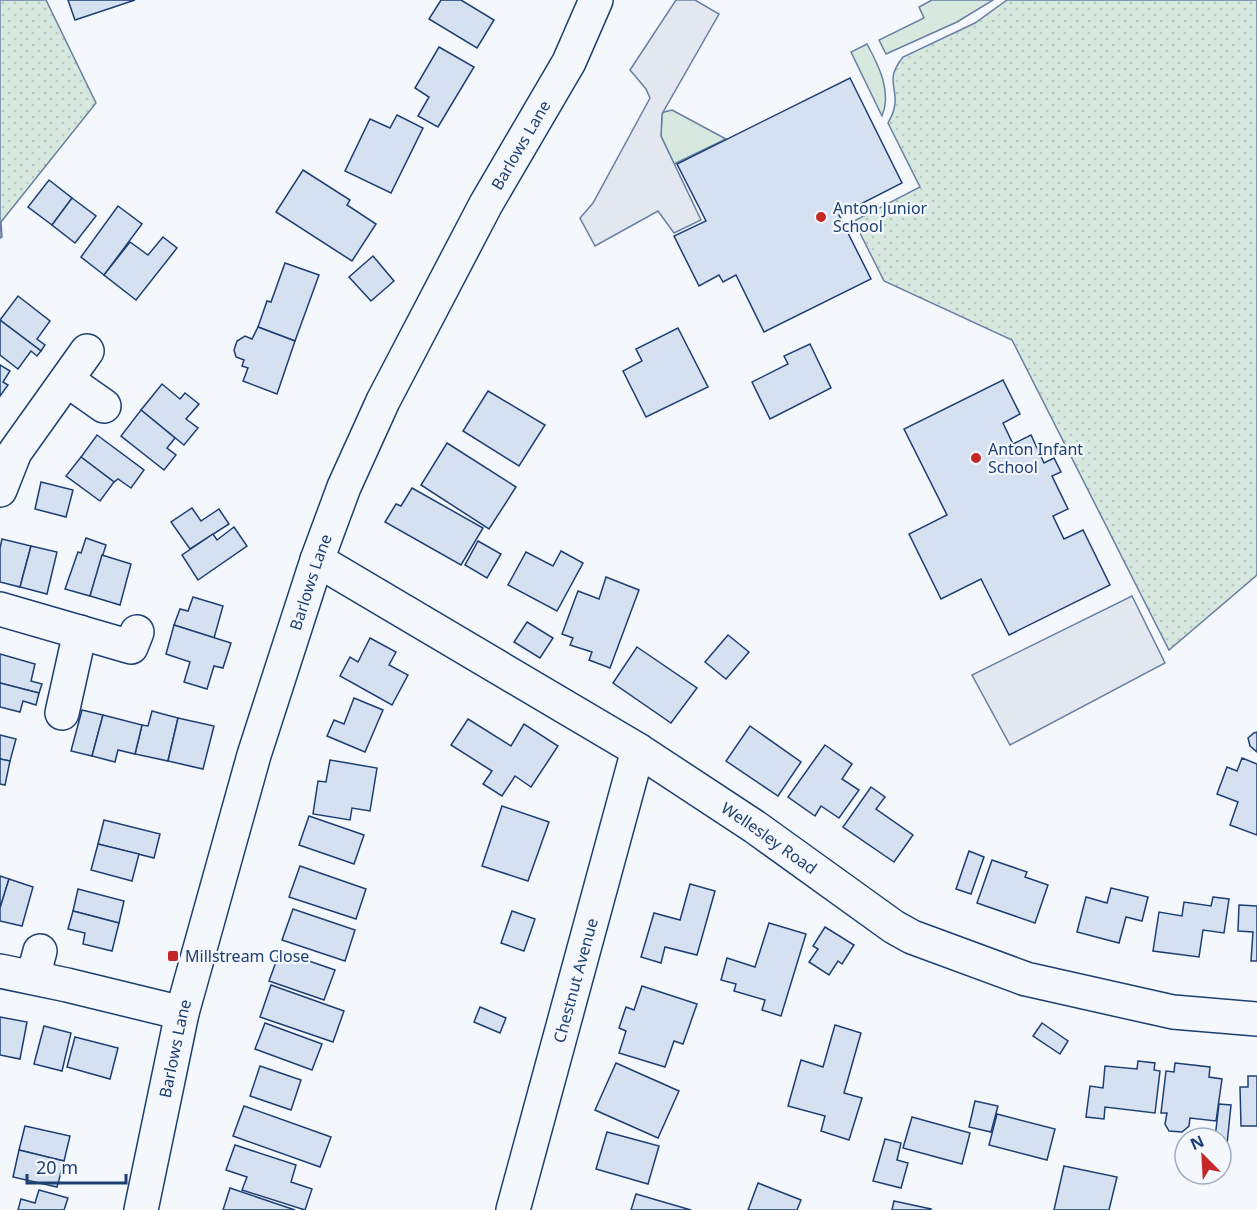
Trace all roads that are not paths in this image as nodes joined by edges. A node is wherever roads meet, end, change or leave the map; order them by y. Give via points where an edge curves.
1 (596, 0) edge
2 (87, 351) dead end
3 (67, 380) junction
4 (104, 406) dead end
5 (0, 490) edge
6 (317, 560) junction
7 (0, 609) edge
8 (80, 632) junction
9 (137, 632) dead end
10 (62, 713) dead end
11 (638, 750) junction
12 (0, 971) edge
13 (182, 1013) junction
14 (1257, 1019) edge
15 (141, 1210) edge
16 (513, 1210) edge

1 - 6 street, Barlows Lane via 569,62 486,204 383,401 344,487
2 - 3 street
3 - 4 street
3 - 5 street via 15,452
6 - 11 street, Wellesley Road
6 - 13 street, Barlows Lane via 254,755
7 - 8 street
8 - 9 street via 131,647
8 - 10 street
11 - 14 street, Wellesley Road via 912,938 1026,978 1173,1012
11 - 16 street, Chestnut Avenue
12 - 13 street via 37,964
13 - 15 street, Barlows Lane

